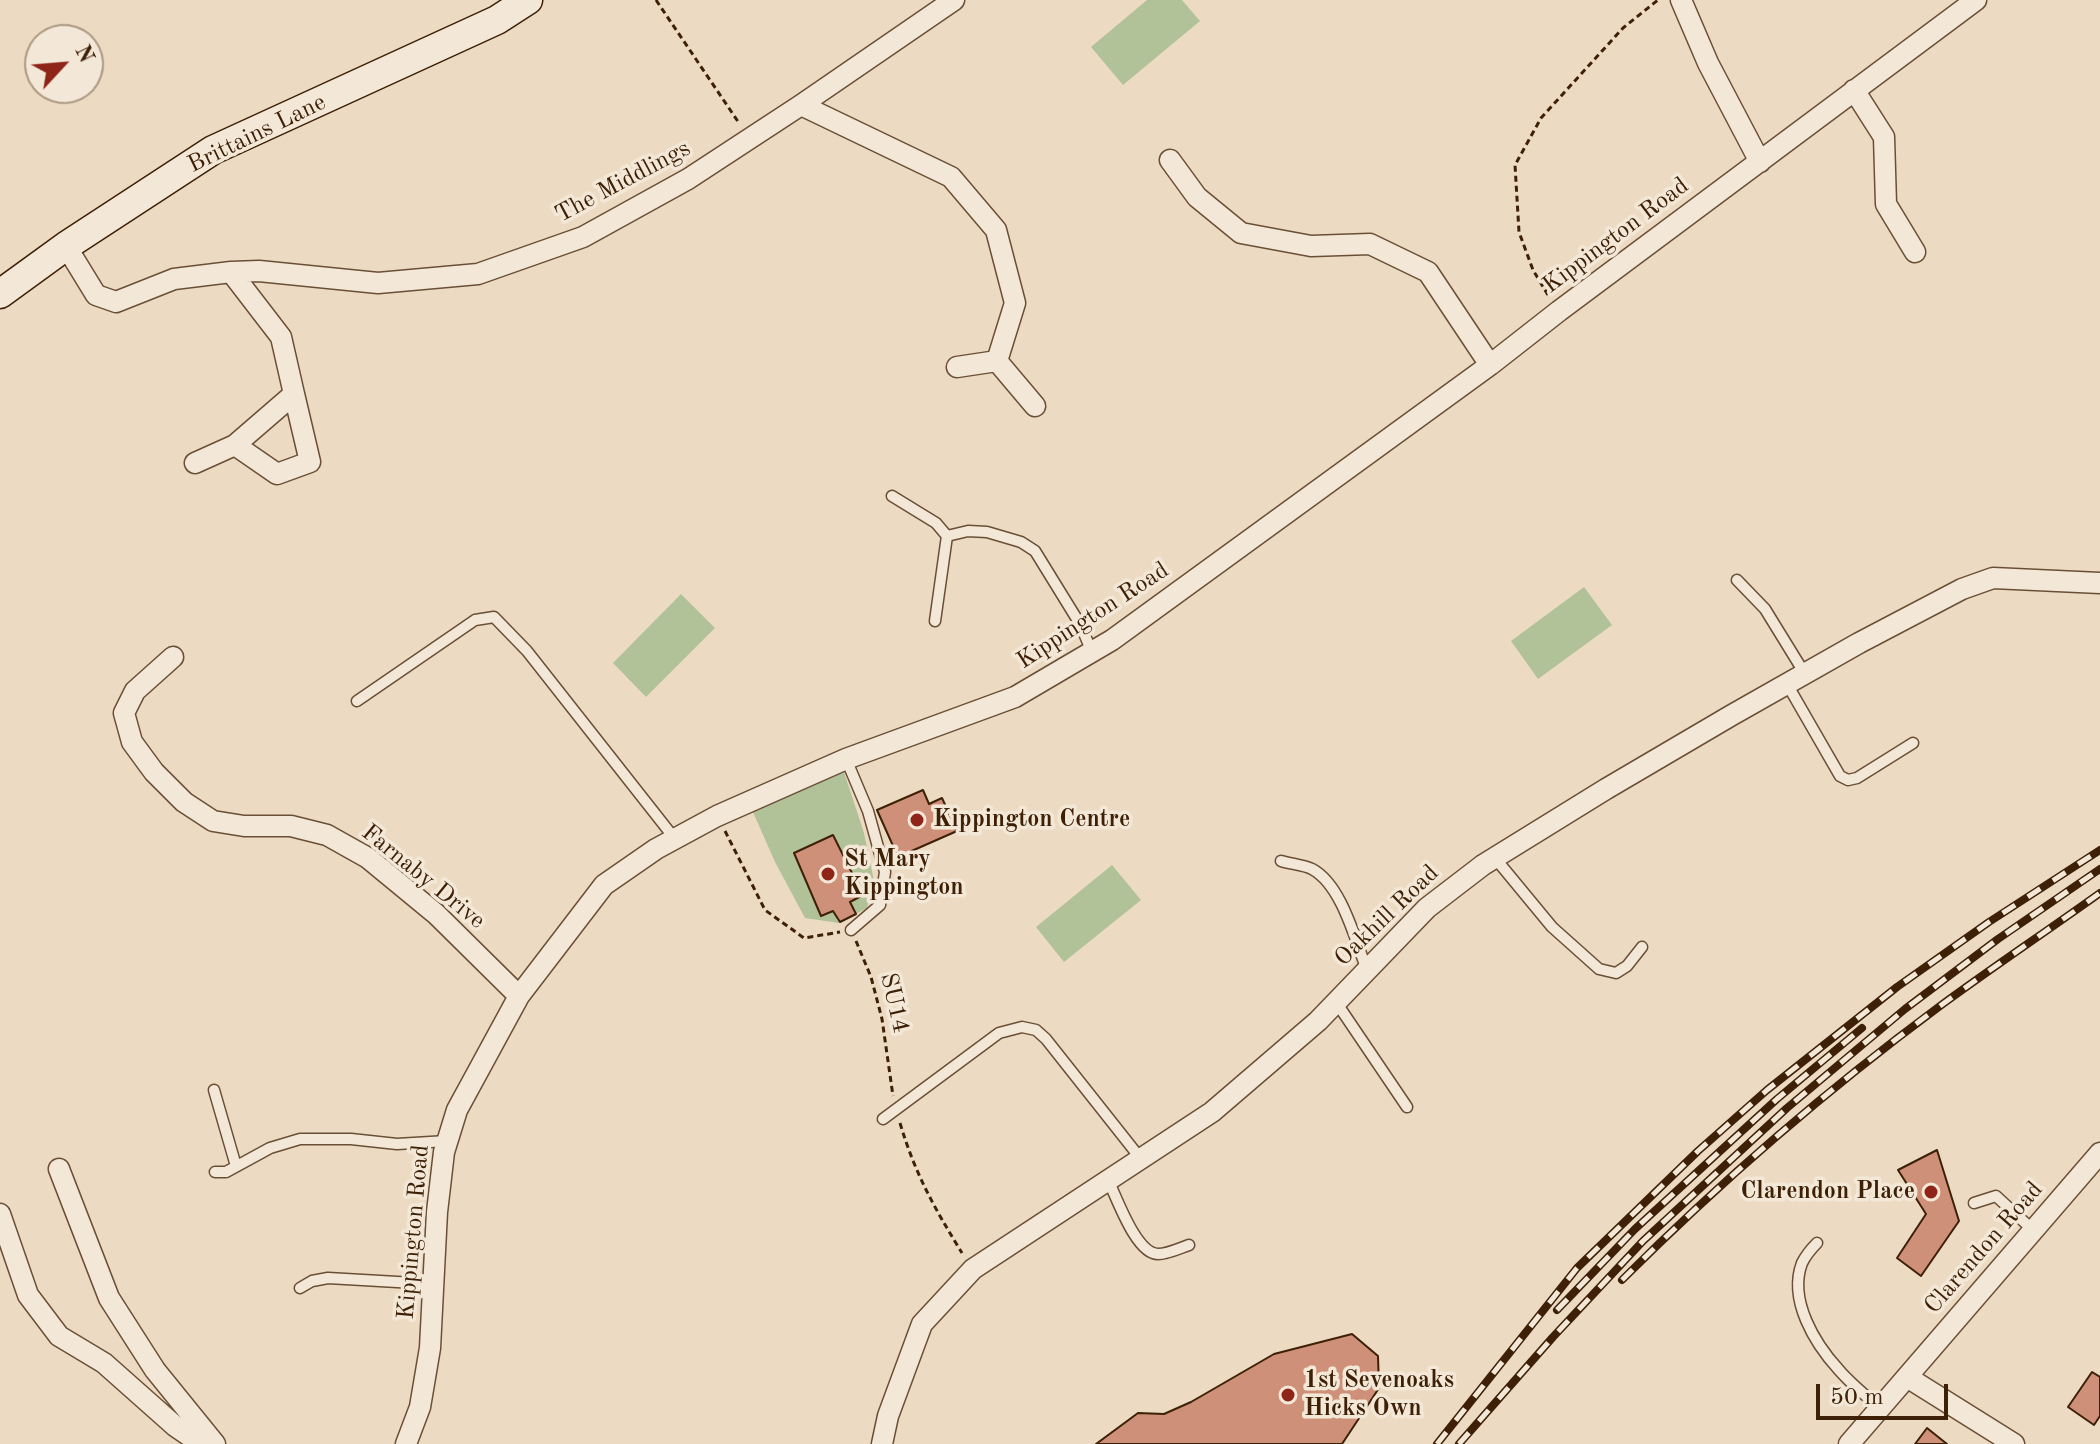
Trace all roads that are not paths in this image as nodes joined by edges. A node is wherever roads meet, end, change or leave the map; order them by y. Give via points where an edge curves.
1 (528, 0) edge
2 (954, 0) edge
3 (1681, 0) edge
4 (1976, 0) edge
5 (1854, 90) junction
6 (801, 105) junction
7 (1170, 160) dead end
8 (1760, 162) junction
9 (66, 246) junction
10 (1915, 252) dead end
11 (231, 272) junction
12 (0, 294) edge
13 (997, 361) junction
14 (1490, 365) junction
15 (957, 367) dead end
16 (294, 394) junction
17 (1035, 406) dead end
18 (235, 445) junction
19 (195, 463) dead end
20 (892, 496) dead end
21 (947, 536) junction
22 (1737, 580) dead end
23 (2100, 583) edge
24 (935, 621) dead end
25 (1092, 652) junction
26 (173, 657) dead end
27 (1796, 679) junction
28 (357, 701) dead end
29 (1913, 743) dead end
30 (846, 759) junction
31 (675, 839) junction
32 (1495, 858) junction
33 (1281, 861) dead end
34 (851, 930) road end
35 (1642, 947) dead end
36 (1367, 970) junction
37 (519, 996) junction
38 (1336, 1002) junction
39 (214, 1090) dead end
40 (1407, 1107) dead end
41 (883, 1119) dead end
42 (447, 1141) junction
43 (2100, 1153) edge
44 (1141, 1159) junction
45 (236, 1166) junction
46 (59, 1169) dead end
47 (215, 1172) dead end
48 (1108, 1180) junction
49 (1974, 1203) dead end
50 (0, 1214) edge
51 (2034, 1231) junction
52 (1817, 1243) dead end
53 (1189, 1245) dead end
54 (432, 1284) junction
55 (300, 1288) dead end
56 (1907, 1377) junction
57 (1880, 1408) junction
58 (201, 1444) edge
59 (215, 1444) edge
60 (406, 1444) edge
61 (882, 1444) edge
62 (1849, 1444) edge
63 (2014, 1444) edge

1 - 9 street, Brittains Lane via 497,20 213,150
2 - 6 street, The Middlings
3 - 8 street
4 - 5 street, Kippington Road
5 - 8 street, Kippington Road
5 - 10 street via 1884,137 1886,204
6 - 11 street, The Middlings via 688,179 583,237 478,274 378,283
6 - 13 street via 951,177 996,230 1015,303
7 - 14 street via 1197,197 1241,233 1311,246 1370,244 1428,272
8 - 14 street, Kippington Road
9 - 11 street, The Middlings via 96,295 116,302 174,279
9 - 12 street, Brittains Lane
11 - 16 street via 281,337
13 - 15 street
13 - 17 street
14 - 25 street, Kippington Road
16 - 18 street
16 - 18 street via 310,462 277,474
18 - 19 street
20 - 21 lane via 936,523
21 - 24 lane
21 - 25 lane via 987,532 1035,551
22 - 27 lane via 1765,609
23 - 27 street, Oakhill Road via 1993,578 1962,589
25 - 30 street, Kippington Road via 1015,697
26 - 37 street, Farnaby Drive via 135,691 124,713 132,742 184,802 213,821 291,826 327,835 368,858 436,914
27 - 29 lane via 1840,776 1857,778
27 - 32 street, Oakhill Road
28 - 31 lane via 475,620 494,617 527,651
30 - 31 street, Kippington Road
30 - 34 lane via 885,872 880,905
31 - 37 street, Kippington Road via 604,885
32 - 35 lane via 1552,927 1599,969 1616,973
32 - 36 street, Oakhill Road via 1427,908
33 - 36 lane via 1312,869 1332,886
36 - 38 street, Oakhill Road
37 - 42 street, Kippington Road via 457,1110
38 - 40 lane
38 - 44 street, Oakhill Road via 1212,1112
39 - 45 lane
41 - 44 lane via 999,1033 1022,1027 1046,1039
42 - 45 lane via 300,1139
42 - 54 street, Kippington Road
43 - 51 street, Clarendon Road
44 - 48 street, Oakhill Road
45 - 47 lane
46 - 59 street via 109,1298 155,1370
48 - 53 lane via 1147,1251 1155,1255
48 - 61 street, Oakhill Road via 973,1269 922,1324
49 - 51 lane via 1996,1196
50 - 58 street via 28,1295 59,1336 104,1363
51 - 56 street, Clarendon Road
52 - 57 lane via 1799,1275 1805,1317 1825,1354
54 - 55 lane via 328,1278
54 - 60 street, Kippington Road via 430,1348 420,1407
56 - 57 street, Clarendon Road
56 - 63 street
57 - 62 street, Clarendon Road

